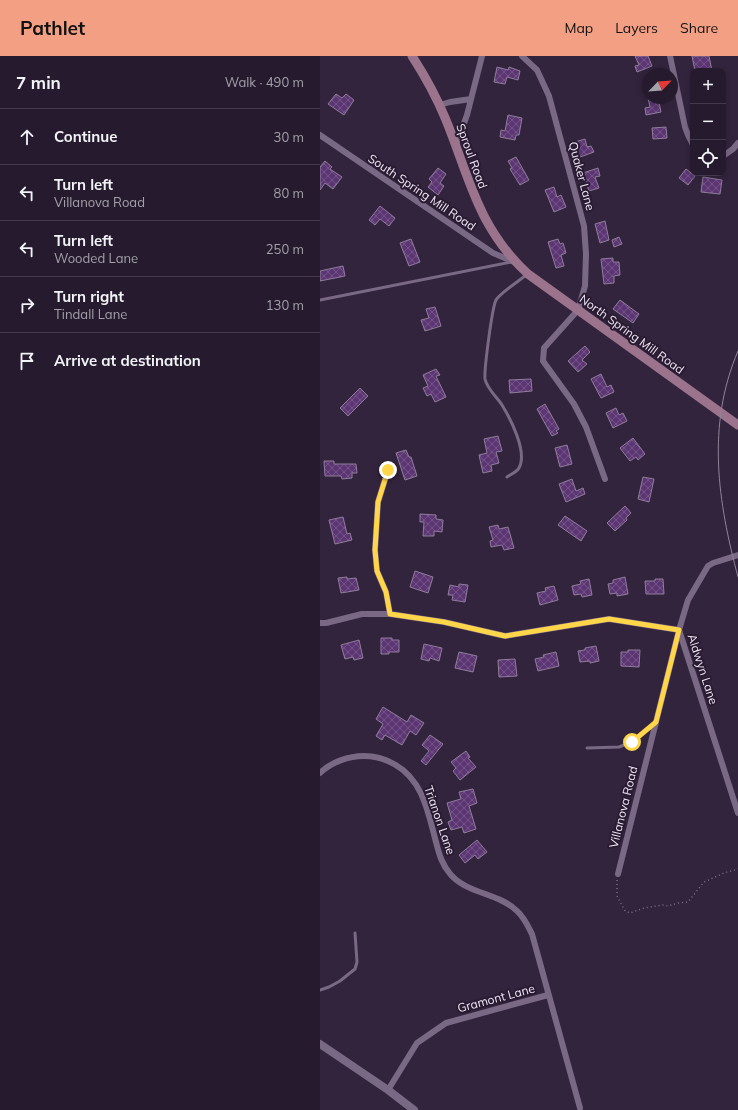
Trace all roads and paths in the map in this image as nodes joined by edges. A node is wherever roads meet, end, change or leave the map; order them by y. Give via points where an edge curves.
1 (412, 56) edge
2 (482, 56) edge
3 (522, 56) edge
4 (670, 56) edge
5 (471, 100) junction
6 (440, 105) junction
7 (320, 135) edge
8 (690, 140) edge
9 (738, 143) edge
10 (456, 145) junction
11 (726, 154) edge
12 (514, 262) junction
13 (528, 274) junction
14 (320, 300) edge
15 (578, 310) junction
16 (738, 425) edge
17 (388, 470) dead end
18 (507, 477) dead end
19 (605, 479) dead end
20 (738, 555) edge
21 (390, 614) junction
22 (320, 623) edge
23 (679, 630) junction
24 (656, 722) junction
25 (587, 748) dead end
26 (320, 773) edge
27 (738, 813) edge
28 (738, 869) edge
29 (618, 874) joint
30 (355, 933) dead end
31 (320, 990) edge
32 (548, 995) junction
33 (320, 1044) edge
34 (388, 1090) junction
35 (580, 1108) dead end
36 (414, 1110) edge

1 - 6 main road, Sproul Road
2 - 5 street
3 - 15 street, Quaker Lane via 537,70 549,96 584,226 584,286
4 - 8 street via 685,126
5 - 6 street
5 - 10 street
6 - 10 main road, Sproul Road
7 - 12 street, South Spring Mill Road via 493,253
9 - 11 street
10 - 12 main road, Sproul Road via 483,216
12 - 13 main road, North Spring Mill Road
12 - 14 lane
13 - 15 main road, North Spring Mill Road
13 - 18 lane via 496,300 488,345 485,379 513,426 521,452 518,470
15 - 16 main road, North Spring Mill Road
15 - 19 street via 544,348 543,361 574,404 586,427
17 - 21 street via 378,502 375,550 377,571 386,592
20 - 23 street, Aldwyn Lane via 708,566 688,600
21 - 22 street via 362,614
21 - 23 street via 444,622 505,636 609,619
23 - 24 street, Villanova Road
23 - 27 street, Aldwyn Lane
24 - 25 lane via 632,742 619,747
24 - 29 street, Villanova Road
26 - 32 street, Trianon Lane via 342,760 367,756 387,760 408,774 423,798 439,856 451,875 459,883 510,905 522,917 532,934
28 - 29 path via 704,882 688,902 644,908 630,913 625,911 617,896
30 - 31 lane via 355,969 340,981
32 - 34 street, Gramont Lane via 446,1023 417,1043
32 - 35 street, Gramont Lane
33 - 34 street
34 - 36 street

